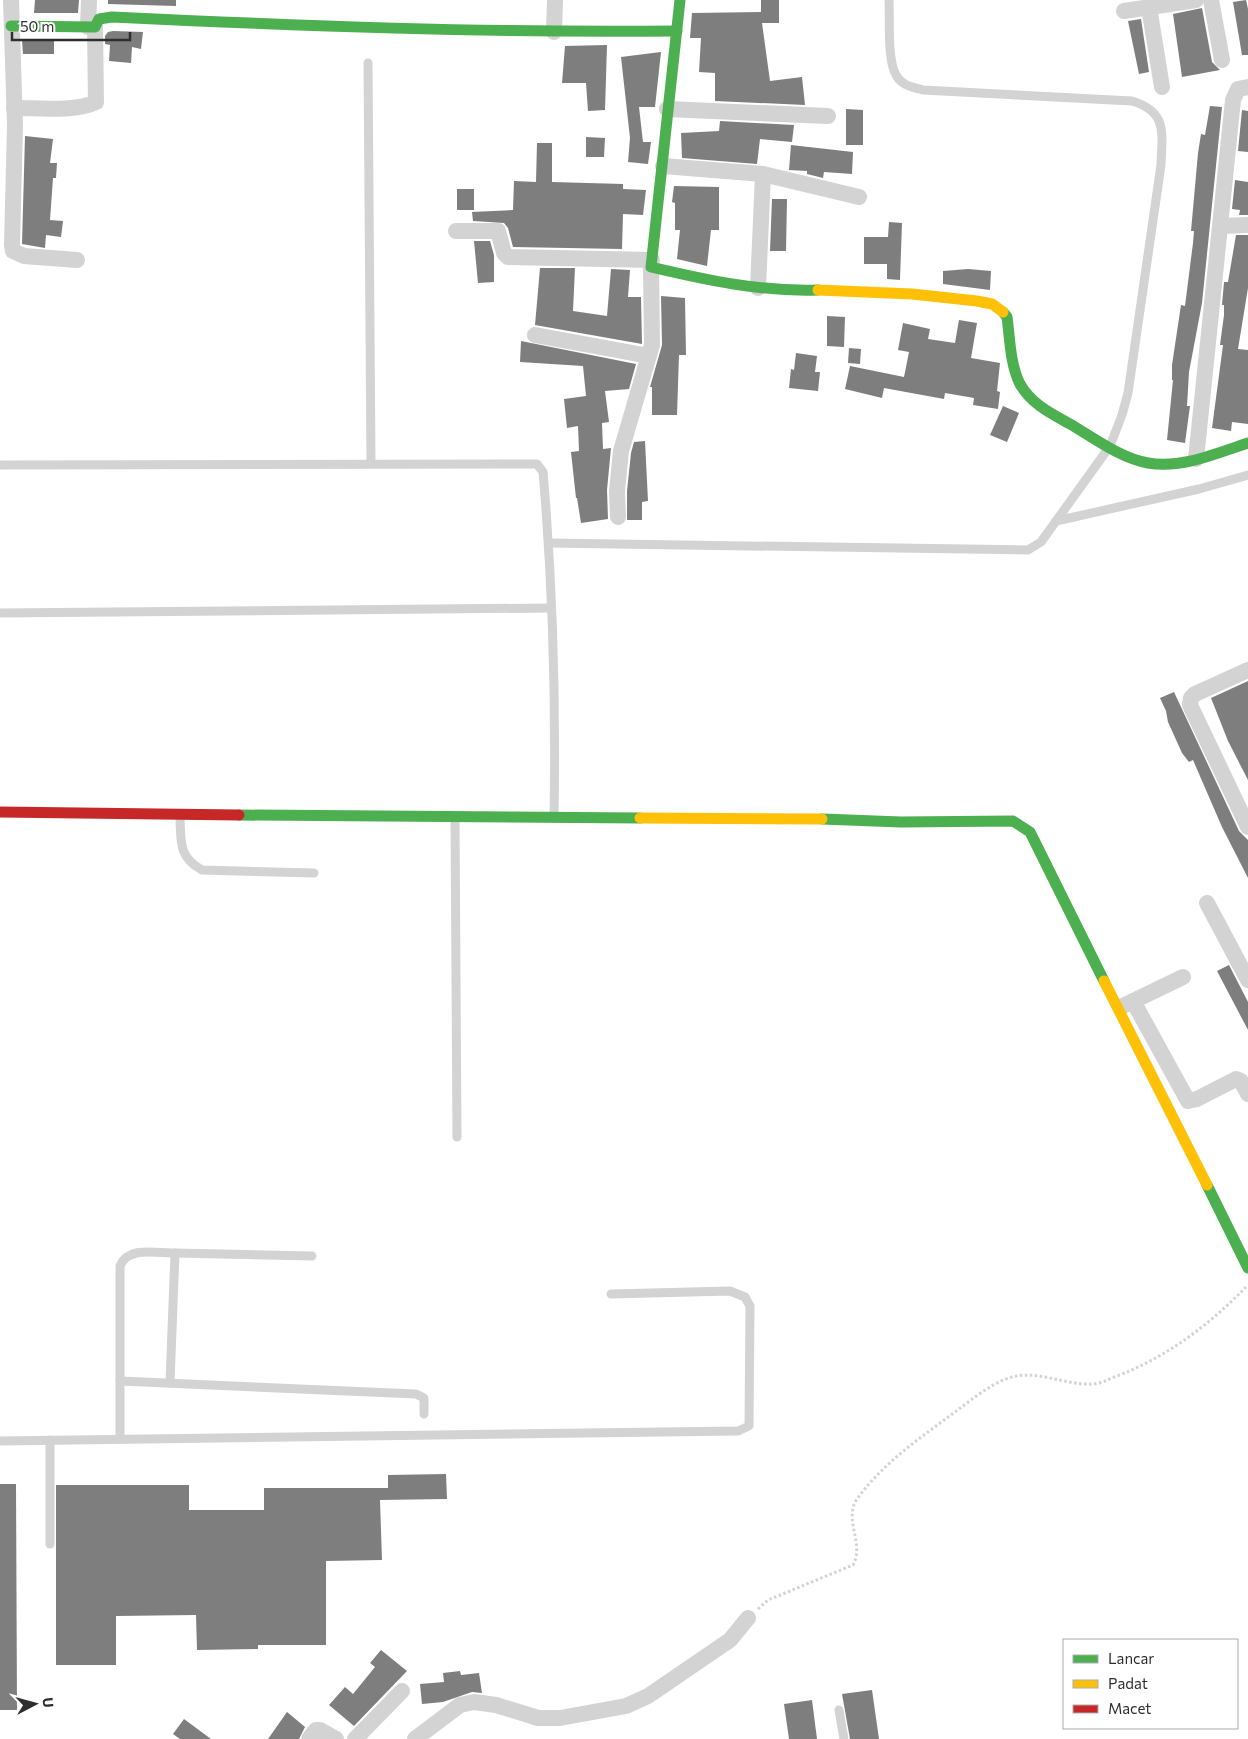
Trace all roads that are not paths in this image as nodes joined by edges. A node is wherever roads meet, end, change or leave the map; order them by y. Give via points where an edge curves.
1 (11, 0) edge
2 (89, 0) edge
3 (555, 0) edge
4 (680, 0) edge
5 (889, 0) edge
6 (1196, 0) edge
7 (1211, 0) edge
8 (1150, 8) junction
9 (1124, 12) dead end
10 (11, 26) junction
11 (92, 27) junction
12 (676, 31) junction
13 (554, 32) junction
14 (1222, 60) dead end
15 (368, 63) dead end
16 (1162, 87) dead end
17 (1248, 87) edge
18 (668, 109) junction
19 (828, 116) dead end
20 (10, 120) edge
21 (663, 166) junction
22 (763, 174) junction
23 (859, 197) dead end
24 (1248, 225) edge
25 (1221, 226) junction
26 (456, 231) dead end
27 (77, 260) dead end
28 (652, 263) junction
29 (758, 288) junction
30 (535, 335) dead end
31 (649, 356) junction
32 (1248, 443) edge
33 (1110, 446) junction
34 (1196, 459) junction
35 (371, 463) junction
36 (0, 465) edge
37 (1248, 475) edge
38 (618, 517) dead end
39 (1056, 521) junction
40 (549, 543) junction
41 (551, 608) junction
42 (0, 613) edge
43 (1248, 670) edge
44 (0, 812) edge
45 (179, 813) junction
46 (455, 818) junction
47 (554, 818) junction
48 (1248, 827) edge
49 (314, 873) dead end
50 (1207, 903) dead end
51 (1183, 977) dead end
52 (1248, 980) edge
53 (1133, 1001) junction
54 (1117, 1010) junction
55 (1248, 1094) edge
56 (457, 1137) dead end
57 (174, 1253) junction
58 (312, 1256) dead end
59 (1248, 1268) edge
60 (611, 1294) dead end
61 (120, 1381) junction
62 (170, 1382) junction
63 (424, 1414) dead end
64 (120, 1439) junction
65 (50, 1440) junction
66 (0, 1441) edge
67 (50, 1544) dead end
68 (748, 1618) road end
69 (402, 1691) dead end
70 (839, 1710) dead end
71 (362, 1737) edge
72 (309, 1739) edge
73 (336, 1739) edge
74 (415, 1739) edge
75 (844, 1739) edge

1 - 10 street
2 - 11 street
3 - 13 street
4 - 12 street
5 - 33 lane via 895,75 908,86 923,90 1132,101 1146,105 1158,115 1162,131 1161,165 1130,384
6 - 8 street
7 - 14 street
8 - 9 street
8 - 16 street
10 - 11 street
10 - 20 street
11 - 13 street via 98,19 112,17 340,28 386,26
11 - 20 street via 96,102 90,106
12 - 13 street
12 - 18 street
15 - 35 lane
17 - 25 street via 1238,89 1233,100
18 - 19 street
18 - 21 street
20 - 27 street via 13,250 24,256
21 - 22 street
21 - 28 street
22 - 23 street
22 - 29 street
24 - 25 street
25 - 34 street
26 - 28 street via 498,230 508,257
28 - 29 street via 705,280
28 - 31 street via 652,345
29 - 33 street via 912,294 992,304 1007,316 1018,376 1024,391 1046,411
30 - 31 street
31 - 38 street via 621,450
32 - 34 street
33 - 34 street via 1146,462 1180,463
33 - 39 lane
35 - 36 lane
35 - 40 lane via 537,464 543,472
37 - 39 lane
39 - 40 lane via 1038,545 1028,550
40 - 41 lane
41 - 42 lane
41 - 47 lane via 556,731
43 - 48 street via 1195,694 1190,705
44 - 45 street
45 - 46 street
45 - 49 lane via 185,857 202,870
46 - 47 street
46 - 56 lane
47 - 54 street via 1013,820 1030,832
50 - 52 street
51 - 53 street
53 - 54 street
53 - 55 street via 1188,1101 1236,1079
54 - 59 street
57 - 58 lane
57 - 61 lane via 132,1253 124,1258 119,1279
57 - 62 lane
60 - 64 lane via 730,1291 744,1297 750,1306 749,1426 738,1431
61 - 62 lane
61 - 64 lane
62 - 63 lane via 419,1394 424,1398
64 - 65 lane
65 - 66 lane
65 - 67 lane
68 - 74 street via 730,1640 648,1696 626,1706 560,1718 538,1718 474,1702 460,1705
69 - 71 street
70 - 75 lane
72 - 73 street via 316,1730

